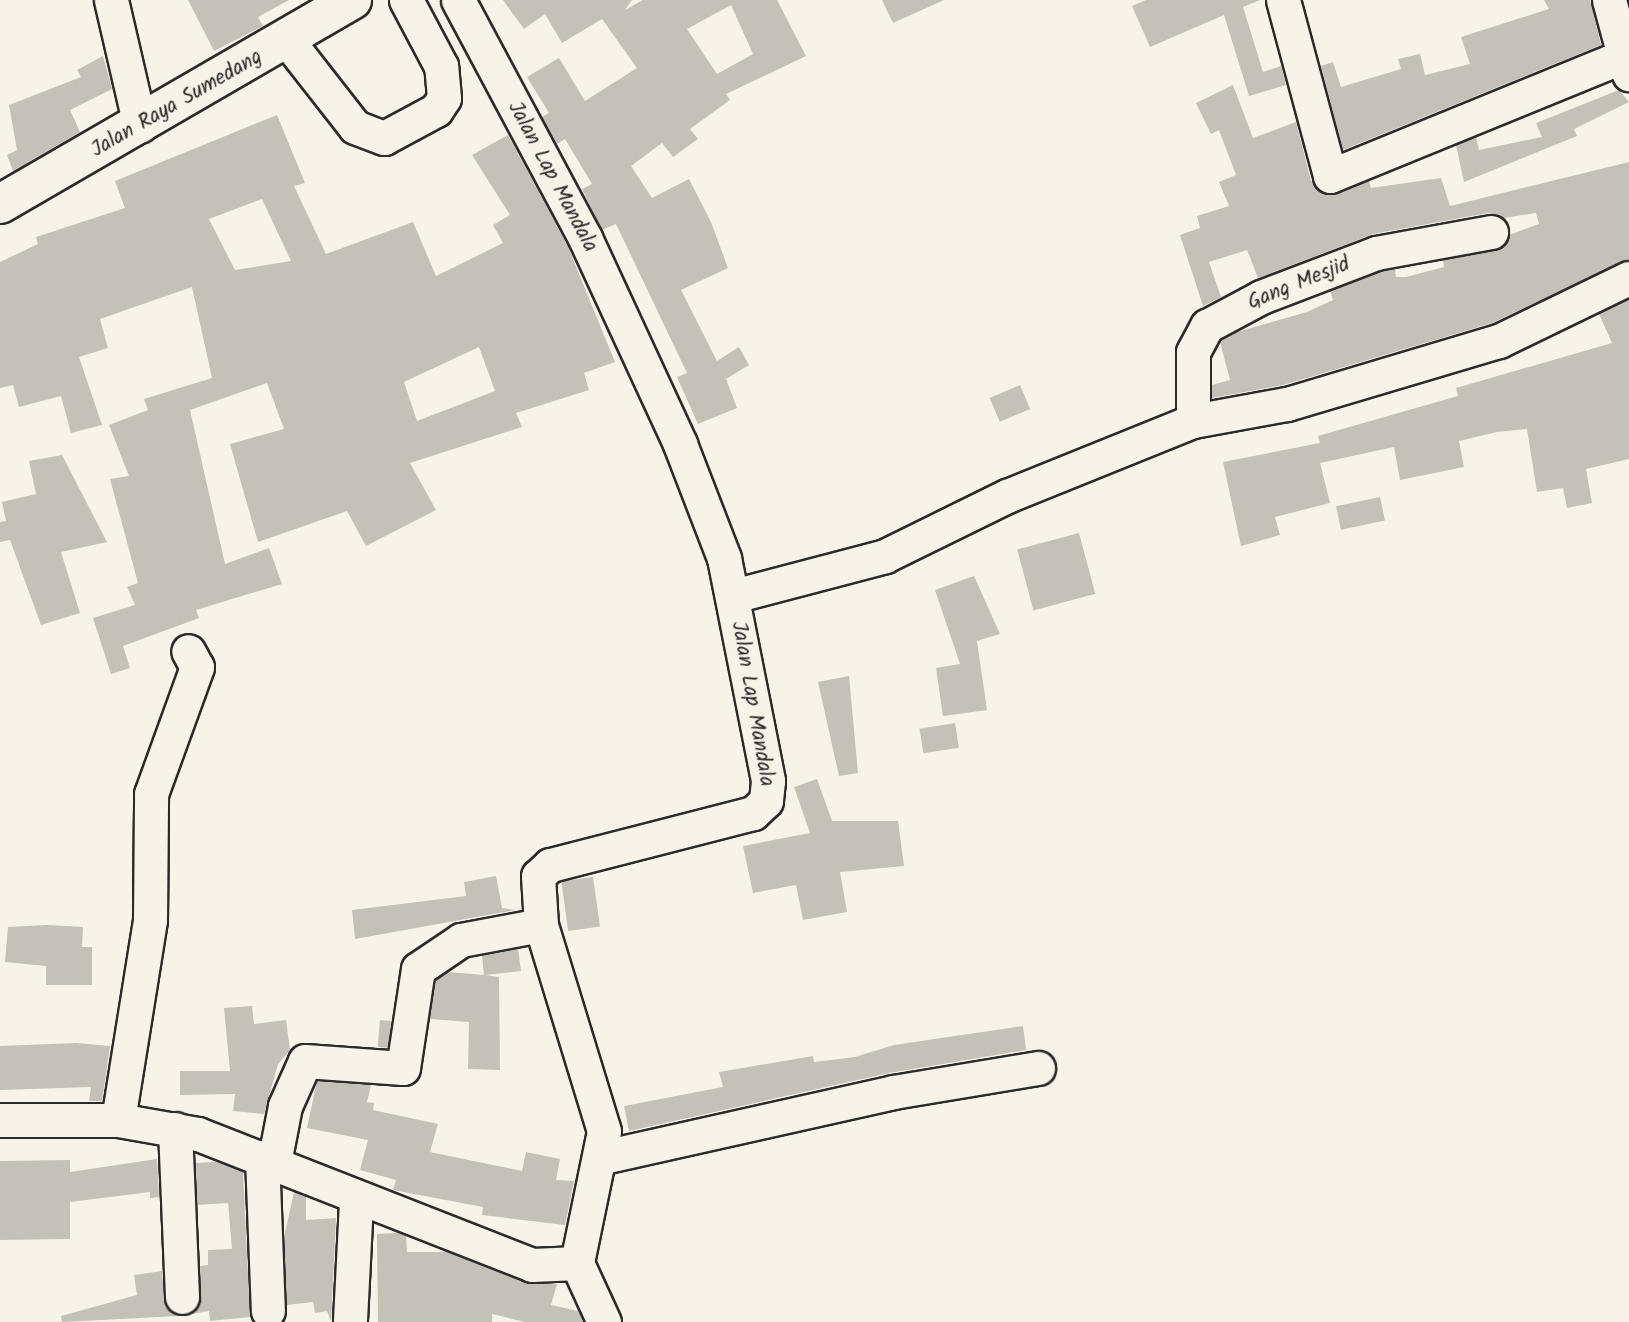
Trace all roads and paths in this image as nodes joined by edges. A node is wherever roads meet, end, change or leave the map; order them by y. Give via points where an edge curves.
1 (111, 0) edge
2 (352, 0) edge
3 (406, 0) edge
4 (458, 0) edge
5 (1283, 0) edge
6 (1609, 0) edge
7 (288, 40) junction
8 (1626, 65) edge
9 (139, 126) junction
10 (0, 204) edge
11 (1491, 232) dead end
12 (1629, 278) edge
13 (1193, 421) junction
14 (733, 596) junction
15 (188, 651) dead end
16 (541, 925) junction
17 (1038, 1068) dead end
18 (0, 1120) edge
19 (118, 1120) junction
20 (175, 1129) junction
21 (603, 1157) junction
22 (268, 1160) junction
23 (356, 1200) junction
24 (577, 1263) junction
25 (182, 1297) dead end
26 (268, 1311) dead end
27 (350, 1320) dead end
28 (604, 1322) edge

1 - 9 street
2 - 7 highway, Jalan Raya Sumedang
3 - 7 street via 441,66 444,99 436,110 384,138 355,128
4 - 14 street, Jalan Lap Mandala via 585,238 675,432
5 - 8 street via 1330,176
6 - 8 street
7 - 9 highway, Jalan Raya Sumedang
9 - 10 highway, Jalan Raya Sumedang
11 - 13 street, Gang Mesjid via 1376,254 1261,297 1208,326 1193,352
12 - 13 street via 1544,324 1417,369
13 - 14 street via 1007,496 885,555
14 - 16 street, Jalan Lap Mandala via 766,801 752,813 550,865 535,889
15 - 19 street via 197,667 151,793 150,920
16 - 21 street, Jalan Lap Mandala via 588,1069 604,1131
16 - 22 street via 461,940 418,969 403,1068 305,1061
17 - 21 street via 894,1092
18 - 19 street
19 - 20 street
20 - 22 street
20 - 25 street
21 - 24 street, Jalan Lap Mandala
22 - 23 street
22 - 26 street
23 - 24 street via 532,1265
23 - 27 street
24 - 28 street

